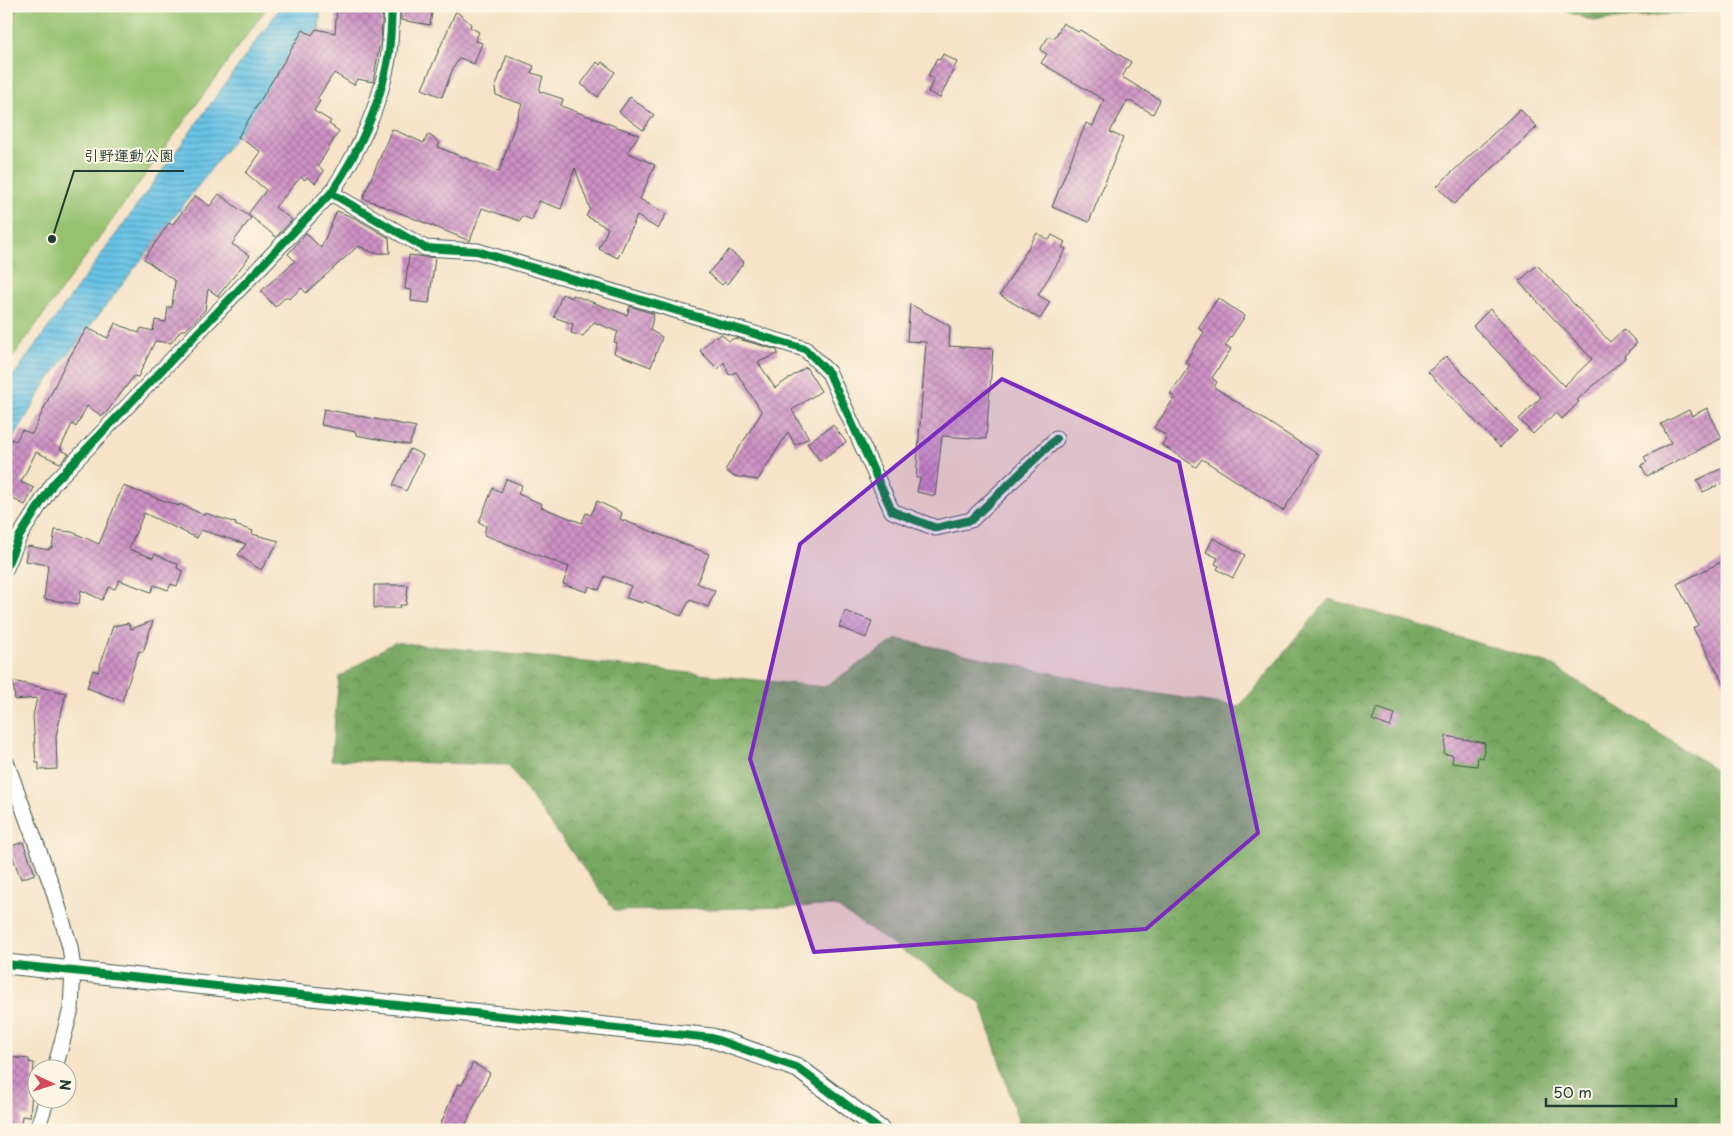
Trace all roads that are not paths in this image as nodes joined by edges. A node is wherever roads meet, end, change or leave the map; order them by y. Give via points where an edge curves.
1 (392, 6) edge
2 (331, 193) junction
3 (1056, 439) dead end
4 (6, 568) edge
5 (6, 762) edge
6 (6, 964) edge
7 (73, 970) junction
8 (58, 1058) edge
9 (44, 1108) edge
10 (38, 1130) edge
11 (880, 1130) edge

1 - 2 street via 387,63 377,104 352,162
2 - 3 street via 425,248 477,251 805,349 828,372 892,511 936,528 971,520
2 - 4 street via 53,484 19,537
5 - 7 street via 53,890 70,947
6 - 7 street
7 - 8 street via 71,1009
7 - 11 street via 712,1038 798,1068
9 - 10 street

